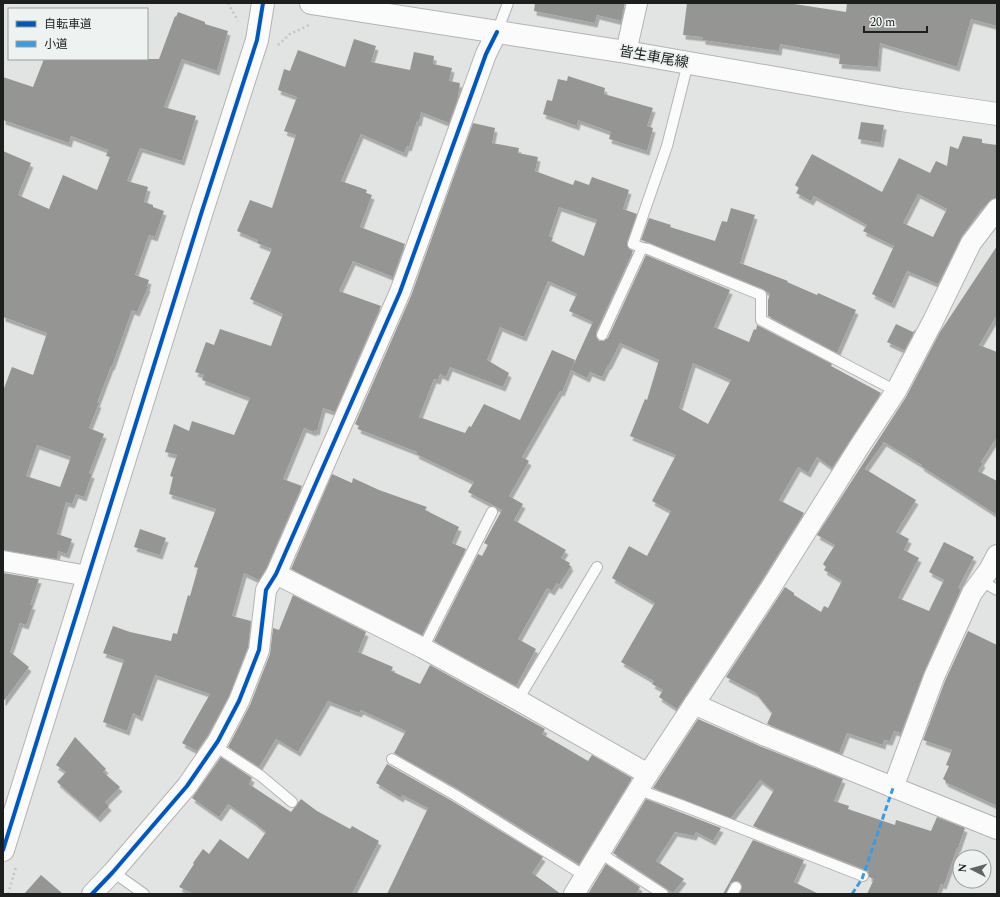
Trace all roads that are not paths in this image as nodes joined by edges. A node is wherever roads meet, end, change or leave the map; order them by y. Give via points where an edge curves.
1 (263, 3) edge
2 (311, 3) edge
3 (508, 3) edge
4 (637, 3) edge
5 (497, 32) junction
6 (626, 52) junction
7 (688, 63) junction
8 (997, 114) edge
9 (997, 209) edge
10 (642, 248) junction
11 (602, 335) dead end
12 (896, 391) junction
13 (492, 512) dead end
14 (997, 556) edge
15 (3, 561) edge
16 (598, 567) dead end
17 (276, 574) junction
18 (88, 576) junction
19 (989, 585) edge
20 (423, 648) junction
21 (518, 700) junction
22 (694, 704) junction
23 (215, 746) junction
24 (392, 758) dead end
25 (644, 782) junction
26 (894, 788) junction
27 (292, 802) dead end
28 (6, 824) edge
29 (997, 829) edge
30 (3, 850) edge
31 (600, 853) junction
32 (113, 872) junction
33 (585, 876) junction
34 (863, 876) dead end
35 (92, 894) edge
36 (144, 894) edge
37 (574, 894) edge
38 (663, 894) edge

1 - 18 street via 257,40
2 - 5 street, 皆生車尾線
3 - 5 lane
4 - 6 street
5 - 6 street, 皆生車尾線
5 - 17 street via 486,54 400,292
6 - 7 street, 皆生車尾線
7 - 8 street, 皆生車尾線
7 - 10 lane via 667,146 634,244
9 - 12 street via 971,243
10 - 11 lane
10 - 12 lane via 648,248 761,294 761,320
12 - 22 street
13 - 20 lane
14 - 19 street via 989,570
15 - 18 street
16 - 21 lane
17 - 20 street
17 - 23 street via 266,590 259,650 239,701
18 - 28 street
19 - 26 street via 972,593 934,677
20 - 21 street
21 - 25 street
22 - 25 street
22 - 26 street
23 - 27 lane via 261,776
23 - 32 street via 187,786
24 - 33 lane
25 - 31 street
25 - 34 lane via 689,807
26 - 29 street
28 - 30 street
31 - 33 street
31 - 38 lane
32 - 35 street
32 - 36 lane
33 - 37 street

